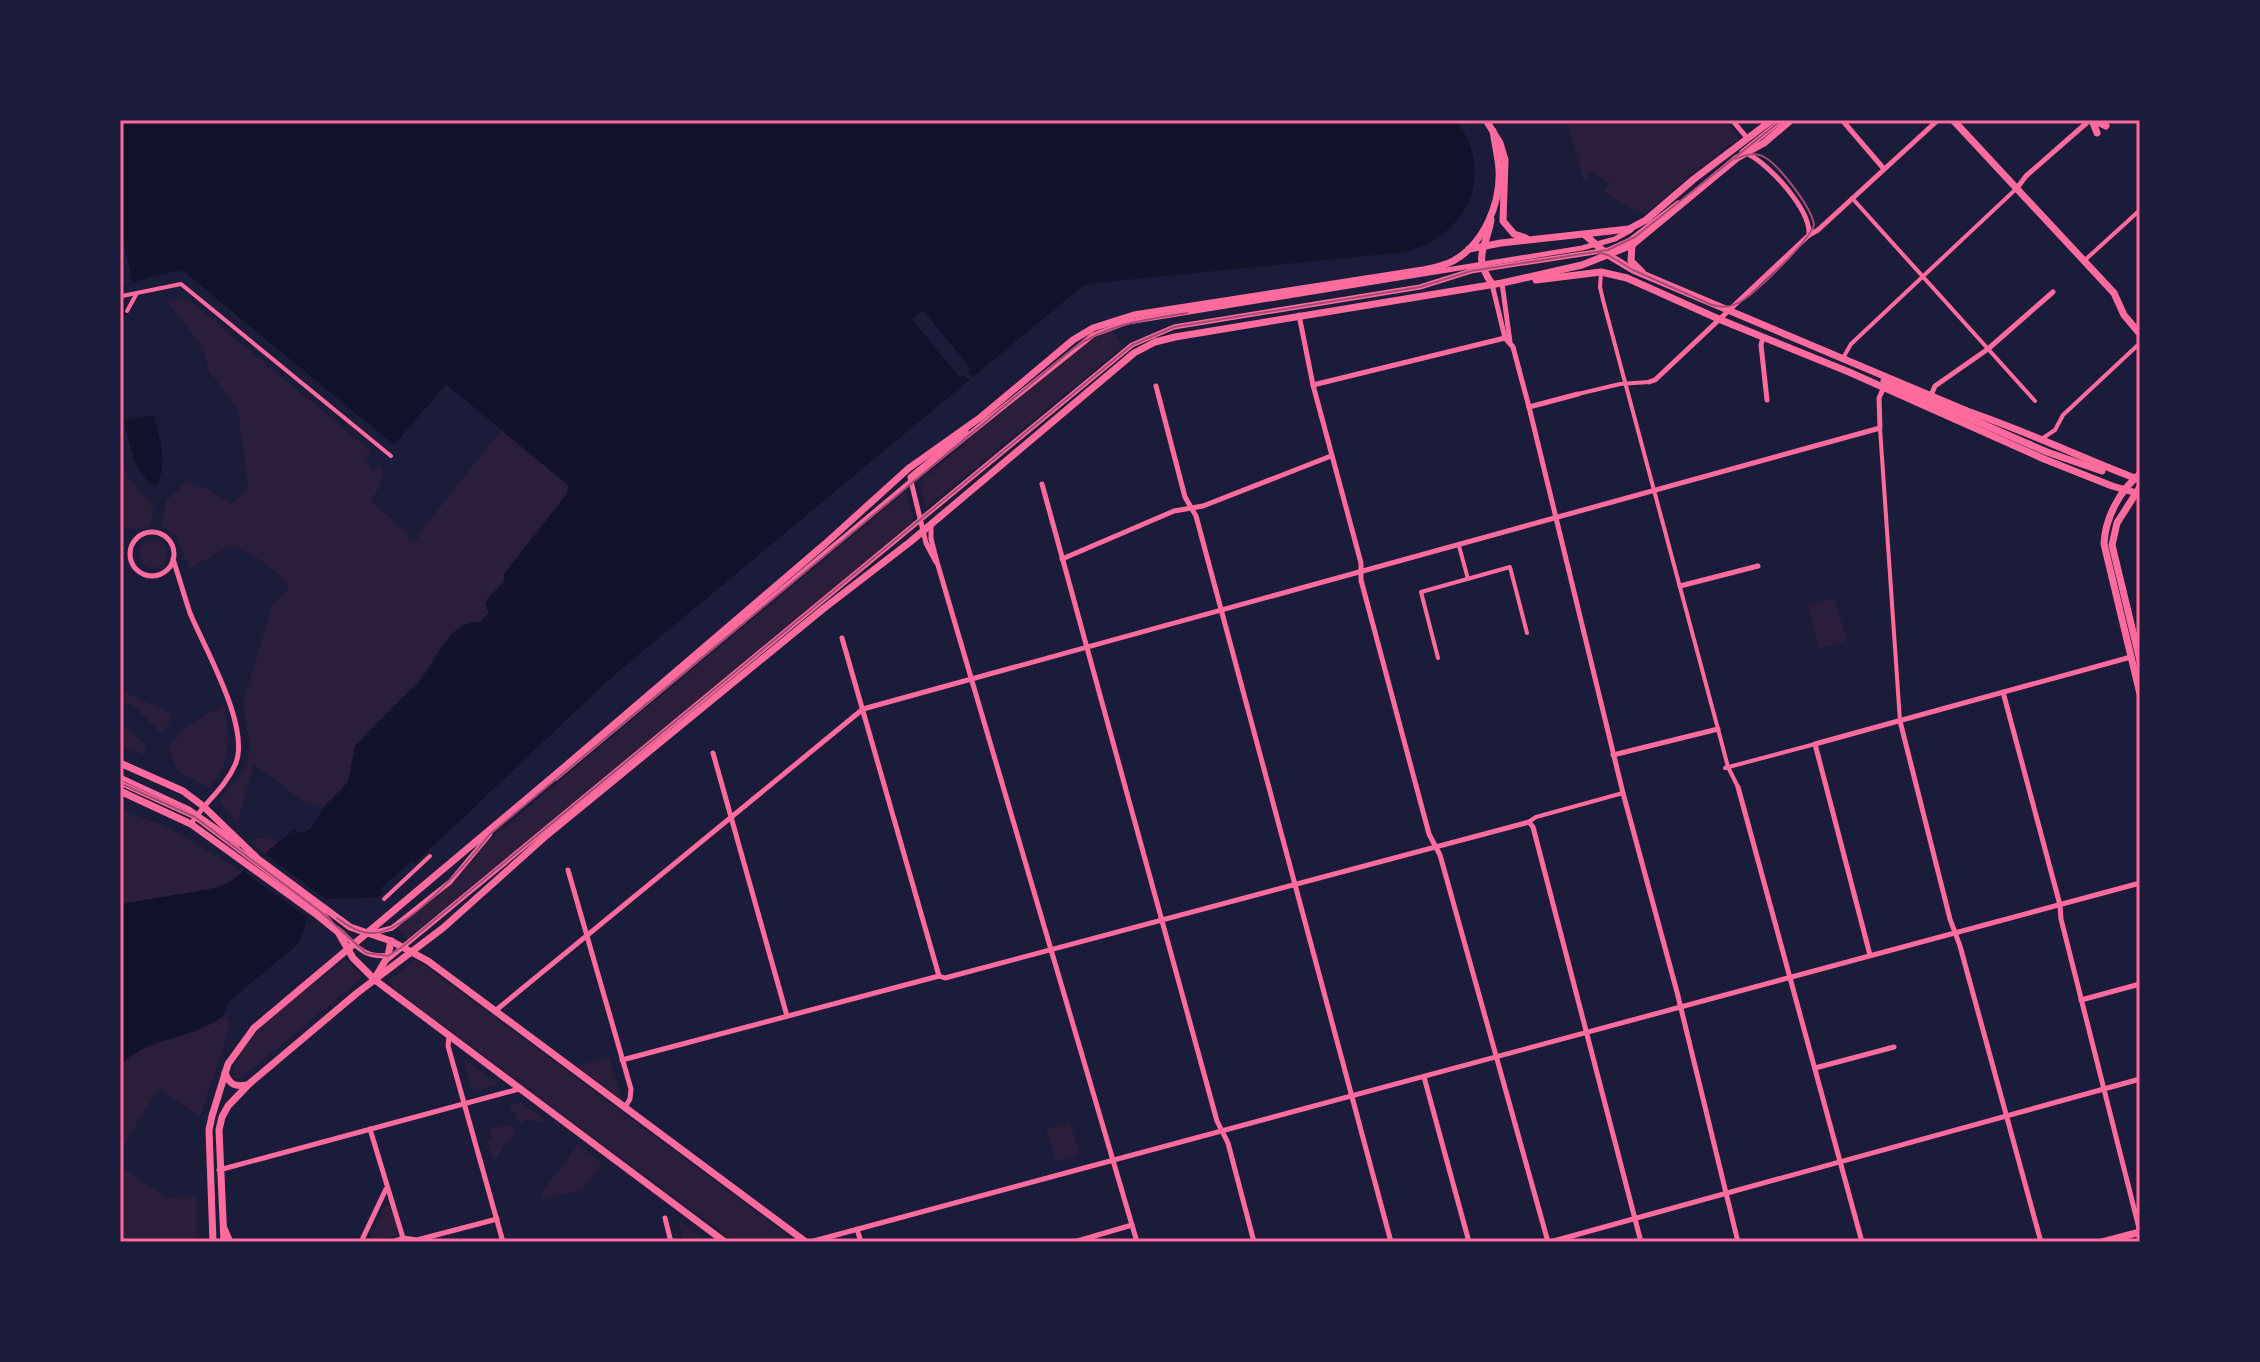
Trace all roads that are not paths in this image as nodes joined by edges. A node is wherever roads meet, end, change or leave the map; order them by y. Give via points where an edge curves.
1 (1486, 120) edge
2 (1732, 120) edge
3 (1772, 120) edge
4 (1782, 120) edge
5 (1791, 120) edge
6 (1842, 120) edge
7 (1938, 120) edge
8 (1953, 120) edge
9 (2092, 120) edge
10 (2106, 126) dead end
11 (1493, 131) junction
12 (2097, 133) dead end
13 (1748, 139) junction
14 (1748, 154) junction
15 (1884, 169) junction
16 (2016, 189) junction
17 (1852, 198) junction
18 (2140, 210) edge
19 (1491, 217) junction
20 (1642, 223) junction
21 (1588, 234) junction
22 (1809, 235) junction
23 (1532, 239) junction
24 (1632, 245) junction
25 (1483, 246) junction
26 (1469, 249) junction
27 (1603, 250) junction
28 (2084, 261) junction
29 (1481, 267) junction
30 (1601, 272) junction
31 (1923, 276) junction
32 (1650, 278) junction
33 (1502, 283) junction
34 (1492, 284) junction
35 (2053, 292) dead end
36 (137, 293) junction
37 (122, 296) edge
38 (127, 311) dead end
39 (1729, 312) junction
40 (1299, 315) junction
41 (1721, 320) junction
42 (2140, 334) edge
43 (1763, 337) junction
44 (1507, 341) junction
45 (2140, 343) edge
46 (1988, 349) junction
47 (1843, 358) junction
48 (1649, 382) joint
49 (1626, 383) junction
50 (1313, 385) junction
51 (1156, 386) dead end
52 (1884, 387) junction
53 (1578, 394) joint
54 (1931, 395) junction
55 (1767, 400) dead end
56 (2035, 401) dead end
57 (1529, 407) junction
58 (981, 417) junction
59 (1880, 428) junction
60 (2041, 439) junction
61 (391, 456) dead end
62 (1331, 456) junction
63 (910, 483) junction
64 (1042, 484) dead end
65 (2138, 484) edge
66 (1655, 490) junction
67 (2124, 490) junction
68 (1193, 509) junction
69 (1557, 518) junction
70 (919, 519) junction
71 (931, 523) junction
72 (922, 531) junction
73 (1459, 546) junction
74 (173, 559) junction
75 (1062, 559) junction
76 (937, 562) junction
77 (1758, 566) dead end
78 (1360, 571) junction
79 (163, 573) junction
80 (1468, 579) junction
81 (180, 580) junction
82 (1680, 586) junction
83 (1221, 611) junction
84 (1527, 633) dead end
85 (842, 638) dead end
86 (1087, 646) junction
87 (2138, 657) edge
88 (1438, 658) dead end
89 (971, 678) junction
90 (2003, 692) junction
91 (2140, 694) edge
92 (863, 709) junction
93 (1900, 721) junction
94 (1718, 729) junction
95 (1815, 744) junction
96 (713, 753) dead end
97 (1613, 755) junction
98 (120, 763) edge
99 (1726, 768) junction
100 (120, 780) edge
101 (1738, 787) joint
102 (120, 791) edge
103 (1623, 793) junction
104 (197, 815) junction
105 (731, 817) junction
106 (1529, 822) junction
107 (1435, 846) junction
108 (430, 856) dead end
109 (254, 863) junction
110 (568, 870) dead end
111 (2140, 883) edge
112 (1294, 884) junction
113 (384, 899) dead end
114 (2060, 905) junction
115 (321, 912) junction
116 (1163, 920) junction
117 (336, 929) junction
118 (369, 933) junction
119 (1955, 933) junction
120 (586, 937) junction
121 (391, 941) junction
122 (355, 945) junction
123 (402, 947) junction
124 (1051, 950) junction
125 (348, 951) junction
126 (414, 952) junction
127 (391, 955) junction
128 (1870, 955) junction
129 (939, 976) junction
130 (1790, 978) junction
131 (375, 980) junction
132 (2140, 984) edge
133 (2081, 1000) junction
134 (1681, 1007) junction
135 (495, 1011) junction
136 (787, 1016) junction
137 (1586, 1032) junction
138 (449, 1037) junction
139 (1894, 1047) dead end
140 (1496, 1057) junction
141 (622, 1060) junction
142 (1815, 1068) junction
143 (225, 1073) junction
144 (1424, 1077) junction
145 (2140, 1079) edge
146 (249, 1084) junction
147 (519, 1089) junction
148 (2104, 1089) junction
149 (1350, 1096) junction
150 (463, 1104) junction
151 (625, 1107) junction
152 (2007, 1116) junction
153 (370, 1129) junction
154 (1222, 1131) junction
155 (1112, 1160) junction
156 (1840, 1161) junction
157 (221, 1169) junction
158 (211, 1171) junction
159 (386, 1188) junction
160 (1726, 1193) junction
161 (665, 1218) dead end
162 (1635, 1218) junction
163 (497, 1219) junction
164 (1132, 1225) junction
165 (224, 1227) junction
166 (857, 1229) junction
167 (2140, 1232) edge
168 (403, 1238) junction
169 (723, 1241) edge
170 (213, 1242) edge
171 (224, 1242) edge
172 (231, 1242) edge
173 (361, 1242) edge
174 (392, 1242) edge
175 (503, 1242) edge
176 (671, 1242) edge
177 (808, 1242) edge
178 (861, 1242) edge
179 (1074, 1242) edge
180 (1137, 1242) edge
181 (1254, 1242) edge
182 (1391, 1242) edge
183 (1469, 1242) edge
184 (1549, 1242) edge
185 (1641, 1242) edge
186 (1738, 1242) edge
187 (1862, 1242) edge
188 (2041, 1242) edge
189 (2102, 1242) edge

1 - 11 street
2 - 13 street
3 - 13 street
4 - 27 street via 1635,237
5 - 14 street
6 - 15 street
7 - 15 street
8 - 16 street
9 - 10 street
9 - 12 street
9 - 16 street
11 - 19 street via 1499,178
11 - 23 street via 1506,169 1503,221 1514,234
13 - 20 street
14 - 22 street via 1765,165 1804,211
14 - 24 street
15 - 17 street
16 - 28 street
16 - 31 street
17 - 22 street
17 - 31 street
18 - 28 street
19 - 25 street
19 - 26 street
20 - 21 street
20 - 27 street
21 - 23 street
21 - 27 street
22 - 39 street
23 - 25 street
24 - 27 street
24 - 32 street via 1631,261
25 - 26 street
25 - 29 street
26 - 58 street via 1446,264 1423,270 1116,319 1073,340
27 - 29 street
27 - 29 street via 1582,248
27 - 32 street
27 - 33 street via 1582,265
28 - 42 street via 2114,293
29 - 34 street
29 - 63 street via 1105,329 1074,348
29 - 70 street via 1420,287 1174,327 1149,336
30 - 33 street
30 - 41 street via 1627,278
30 - 49 street via 1600,287
31 - 46 street
31 - 47 street via 1851,344
32 - 39 street
33 - 34 street
33 - 44 street
34 - 40 street
34 - 44 street
35 - 46 street
36 - 37 street
36 - 38 street
36 - 61 street via 181,284
39 - 41 street
39 - 47 street
39 - 65 street via 2047,452
40 - 50 street
40 - 71 street via 1144,347
41 - 43 street
41 - 48 street
43 - 52 street
43 - 55 street
44 - 50 street
44 - 57 street
45 - 60 street
46 - 54 street via 1935,386
46 - 56 street
47 - 54 street
48 - 49 street
49 - 53 street
49 - 66 street
50 - 62 street
51 - 68 street via 1185,497
52 - 59 street
52 - 67 street
53 - 57 street
54 - 60 street
57 - 69 street
58 - 63 street via 913,474
58 - 118 street via 909,468
59 - 66 street
59 - 93 street
60 - 65 street
62 - 68 street
62 - 78 street
63 - 70 street
63 - 118 street via 489,835 450,882 392,928
64 - 75 street
65 - 67 street
65 - 87 street via 2117,523 2112,545
66 - 69 street
66 - 82 street
67 - 87 street via 2104,544
68 - 75 street via 1174,511
68 - 83 street
69 - 73 street
69 - 97 street
70 - 72 street
70 - 123 street
71 - 72 street
71 - 76 street
72 - 76 street
72 - 126 street via 547,835
73 - 78 street
73 - 80 street
74 - 79 street
74 - 79 street via 170,541 159,533 145,533 134,542 136,568 149,575
74 - 81 street
75 - 86 street
76 - 89 street
77 - 82 street
78 - 83 street
78 - 107 street
79 - 81 street
80 - 84 street via 1510,567
80 - 88 street via 1421,592
81 - 104 street via 223,679 239,744 237,762 225,784
82 - 94 street
83 - 86 street
83 - 112 street
85 - 92 street
86 - 89 street
86 - 116 street
87 - 90 street
87 - 91 street
89 - 92 street
89 - 124 street
90 - 93 street
90 - 114 street
92 - 105 street
92 - 129 street
93 - 95 street
93 - 119 street
94 - 97 street
94 - 99 street
95 - 99 street
95 - 128 street
96 - 105 street
97 - 103 street
98 - 104 street via 183,791
99 - 101 street
100 - 104 street
101 - 130 street
102 - 104 street
103 - 106 street
103 - 134 street
104 - 109 street
104 - 109 street
105 - 120 street
105 - 136 street
106 - 107 street
106 - 137 street
107 - 112 street
107 - 140 street
108 - 113 street
109 - 115 street
110 - 120 street
111 - 114 street
112 - 116 street
112 - 149 street
114 - 119 street
114 - 133 street
115 - 117 street
115 - 118 street
116 - 124 street
116 - 154 street
117 - 122 street
117 - 125 street
118 - 121 street
118 - 122 street
119 - 128 street
119 - 152 street
120 - 135 street
120 - 141 street
121 - 123 street
121 - 127 street
122 - 125 street
122 - 127 street via 376,957
123 - 126 street
123 - 127 street
124 - 129 street
124 - 155 street
125 - 131 street
125 - 143 street via 254,1028
126 - 131 street
126 - 135 street
127 - 131 street
128 - 130 street
129 - 136 street
130 - 134 street
130 - 142 street
131 - 138 street
131 - 146 street
132 - 133 street
133 - 148 street
134 - 137 street
134 - 160 street
135 - 151 street
136 - 141 street
137 - 140 street
137 - 162 street
138 - 147 street
138 - 150 street
139 - 142 street
140 - 144 street
140 - 184 street
141 - 151 street via 631,1089
142 - 156 street
143 - 146 street via 236,1086
143 - 158 street via 209,1130
144 - 149 street
144 - 183 street
145 - 148 street
146 - 157 street via 222,1117
147 - 150 street
147 - 169 street
148 - 152 street
148 - 167 street
149 - 154 street
149 - 182 street
150 - 153 street
150 - 163 street
151 - 177 street
152 - 156 street
152 - 188 street
153 - 157 street
153 - 159 street
154 - 155 street
154 - 181 street
155 - 164 street
155 - 166 street
156 - 160 street
156 - 187 street
157 - 158 street
157 - 165 street
158 - 170 street
159 - 168 street
159 - 173 street
160 - 162 street
160 - 186 street
161 - 176 street
162 - 184 street
162 - 185 street
163 - 168 street via 417,1240
163 - 175 street
164 - 179 street
164 - 180 street
165 - 171 street
165 - 172 street
166 - 177 street
166 - 178 street
167 - 189 street
168 - 174 street

